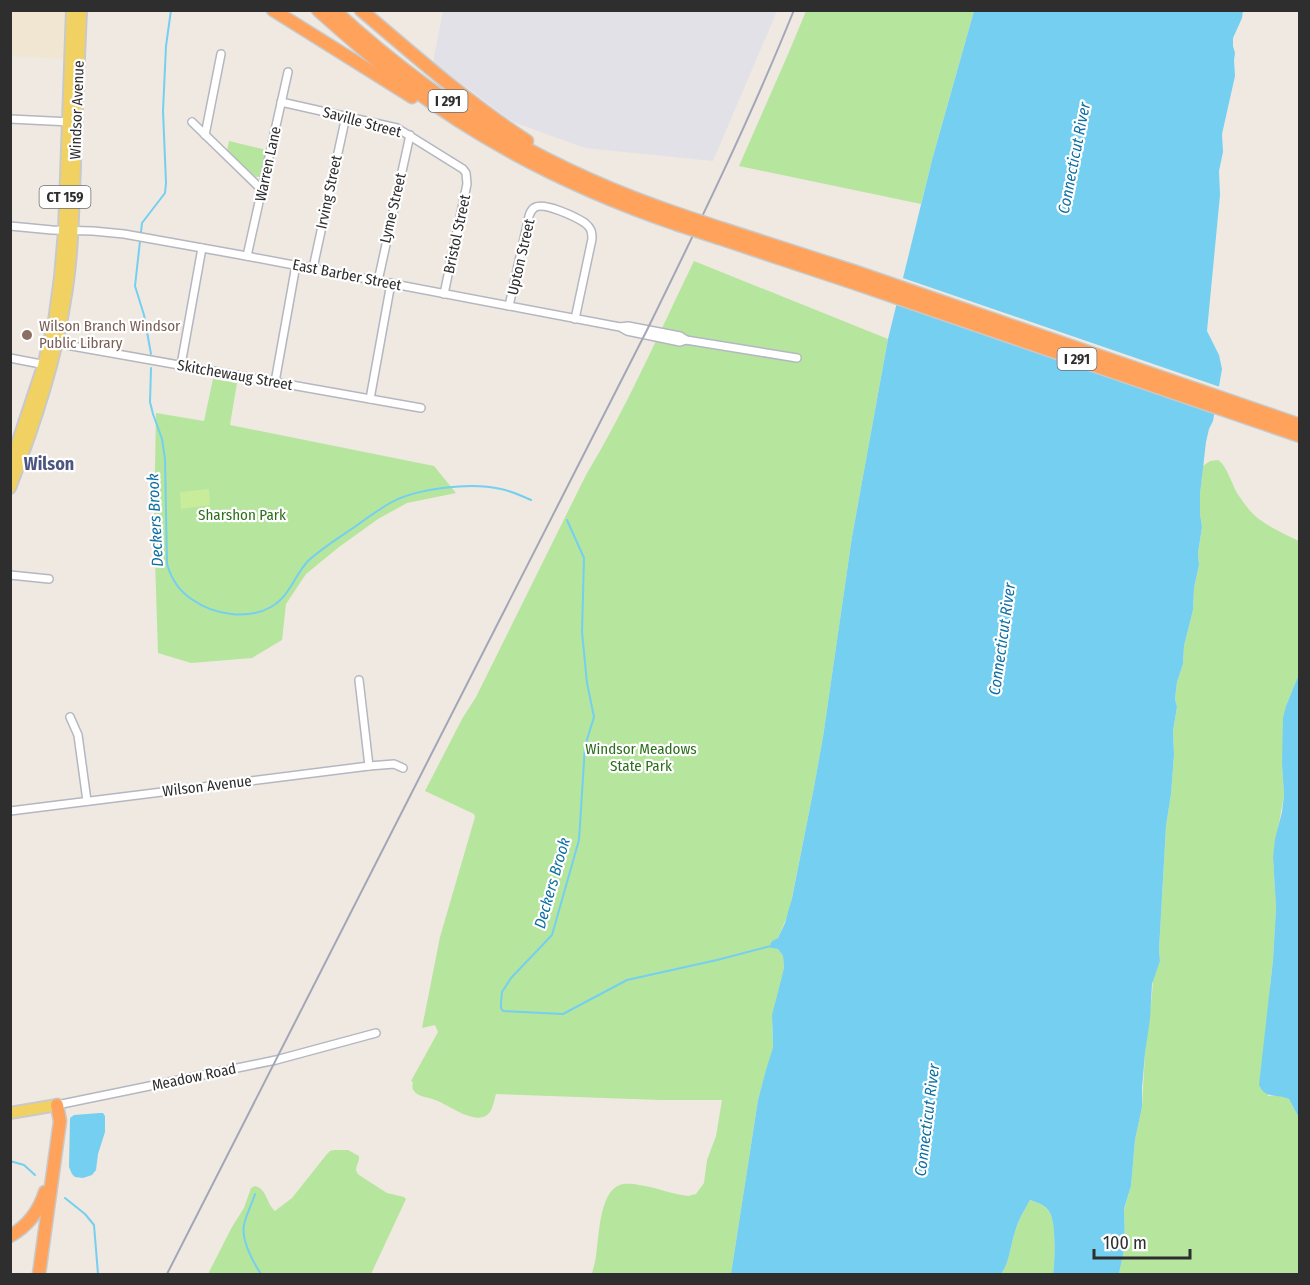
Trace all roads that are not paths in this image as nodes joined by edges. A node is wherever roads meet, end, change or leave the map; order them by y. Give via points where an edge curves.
1 (72, 10) edge
2 (81, 10) edge
3 (273, 10) edge
4 (318, 10) edge
5 (334, 10) edge
6 (361, 10) edge
7 (76, 28) junction
8 (221, 54) dead end
9 (288, 72) dead end
10 (281, 102) junction
11 (346, 116) junction
12 (10, 119) edge
13 (72, 122) junction
14 (192, 122) dead end
15 (205, 135) junction
16 (410, 135) junction
17 (491, 141) junction
18 (466, 173) joint
19 (575, 173) junction
20 (262, 190) junction
21 (679, 220) junction
22 (10, 226) edge
23 (68, 231) junction
24 (202, 248) junction
25 (248, 256) junction
26 (296, 265) junction
27 (312, 268) junction
28 (855, 277) junction
29 (378, 281) junction
30 (391, 284) junction
31 (444, 294) junction
32 (509, 306) junction
33 (575, 319) junction
34 (53, 342) junction
35 (10, 358) edge
36 (797, 358) dead end
37 (48, 365) junction
38 (181, 365) junction
39 (275, 382) junction
40 (370, 399) junction
41 (421, 408) dead end
42 (1299, 425) edge
43 (1299, 435) edge
44 (17, 451) edge
45 (10, 465) edge
46 (10, 488) edge
47 (10, 575) edge
48 (49, 579) dead end
49 (359, 680) dead end
50 (70, 717) dead end
51 (369, 766) junction
52 (403, 768) dead end
53 (87, 801) junction
54 (10, 811) edge
55 (376, 1033) dead end
56 (57, 1105) junction
57 (10, 1113) edge
58 (10, 1236) edge
59 (39, 1275) edge

1 - 7 main road, Windsor Avenue / CT 159
2 - 7 main road, Windsor Avenue / CT 159
3 - 17 highway via 456,125
4 - 17 highway, I 291 via 405,84
5 - 19 highway, I 291 via 448,102
6 - 19 highway via 477,107
7 - 13 main road, Windsor Avenue / CT 159
8 - 15 street
9 - 10 street, Warren Lane
10 - 11 street, Saville Street
10 - 20 street, Warren Lane
11 - 16 street, Saville Street via 397,128
11 - 27 street, Irving Street
12 - 13 street
13 - 23 main road, Windsor Avenue / CT 159
14 - 15 street
15 - 20 street
16 - 18 street, Saville Street
16 - 29 street, Lyme Street
17 - 21 highway, I 291 via 625,206
18 - 31 street, Bristol Street
19 - 21 highway, I 291
20 - 25 street, Warren Lane
21 - 28 highway, I 291, bridge
22 - 23 street, East Barber Street
23 - 24 street, East Barber Street via 109,232
23 - 34 main road, Windsor Avenue / CT 159
24 - 25 street, East Barber Street
24 - 38 street
25 - 26 street, East Barber Street
26 - 27 street, East Barber Street
26 - 39 street
27 - 29 street, East Barber Street
28 - 42 highway, I 291
28 - 43 highway, I 291
29 - 30 street, East Barber Street
30 - 31 street, East Barber Street
30 - 40 street
31 - 32 street, East Barber Street
32 - 33 street, East Barber Street
32 - 33 street, Upton Street via 529,216 534,208 546,206 580,219 592,232
33 - 36 street, East Barber Street via 680,342
34 - 37 main road, Windsor Avenue / CT 159
34 - 38 street, Skitchewaug Street
35 - 37 street
37 - 44 main road, Windsor Avenue / CT 159
38 - 39 street, Skitchewaug Street
39 - 40 street, Skitchewaug Street
40 - 41 street, Skitchewaug Street
44 - 45 main road, Windsor Avenue / CT 159
44 - 46 main road, Windsor Avenue / CT 159
47 - 48 street
49 - 51 street
50 - 53 street via 78,735
51 - 52 street, Wilson Avenue via 394,764
51 - 53 street, Wilson Avenue
53 - 54 street, Wilson Avenue
55 - 56 street, Meadow Road via 276,1060
56 - 57 main road, Meadow Road
56 - 58 highway via 42,1200 30,1220
56 - 59 highway via 60,1121

